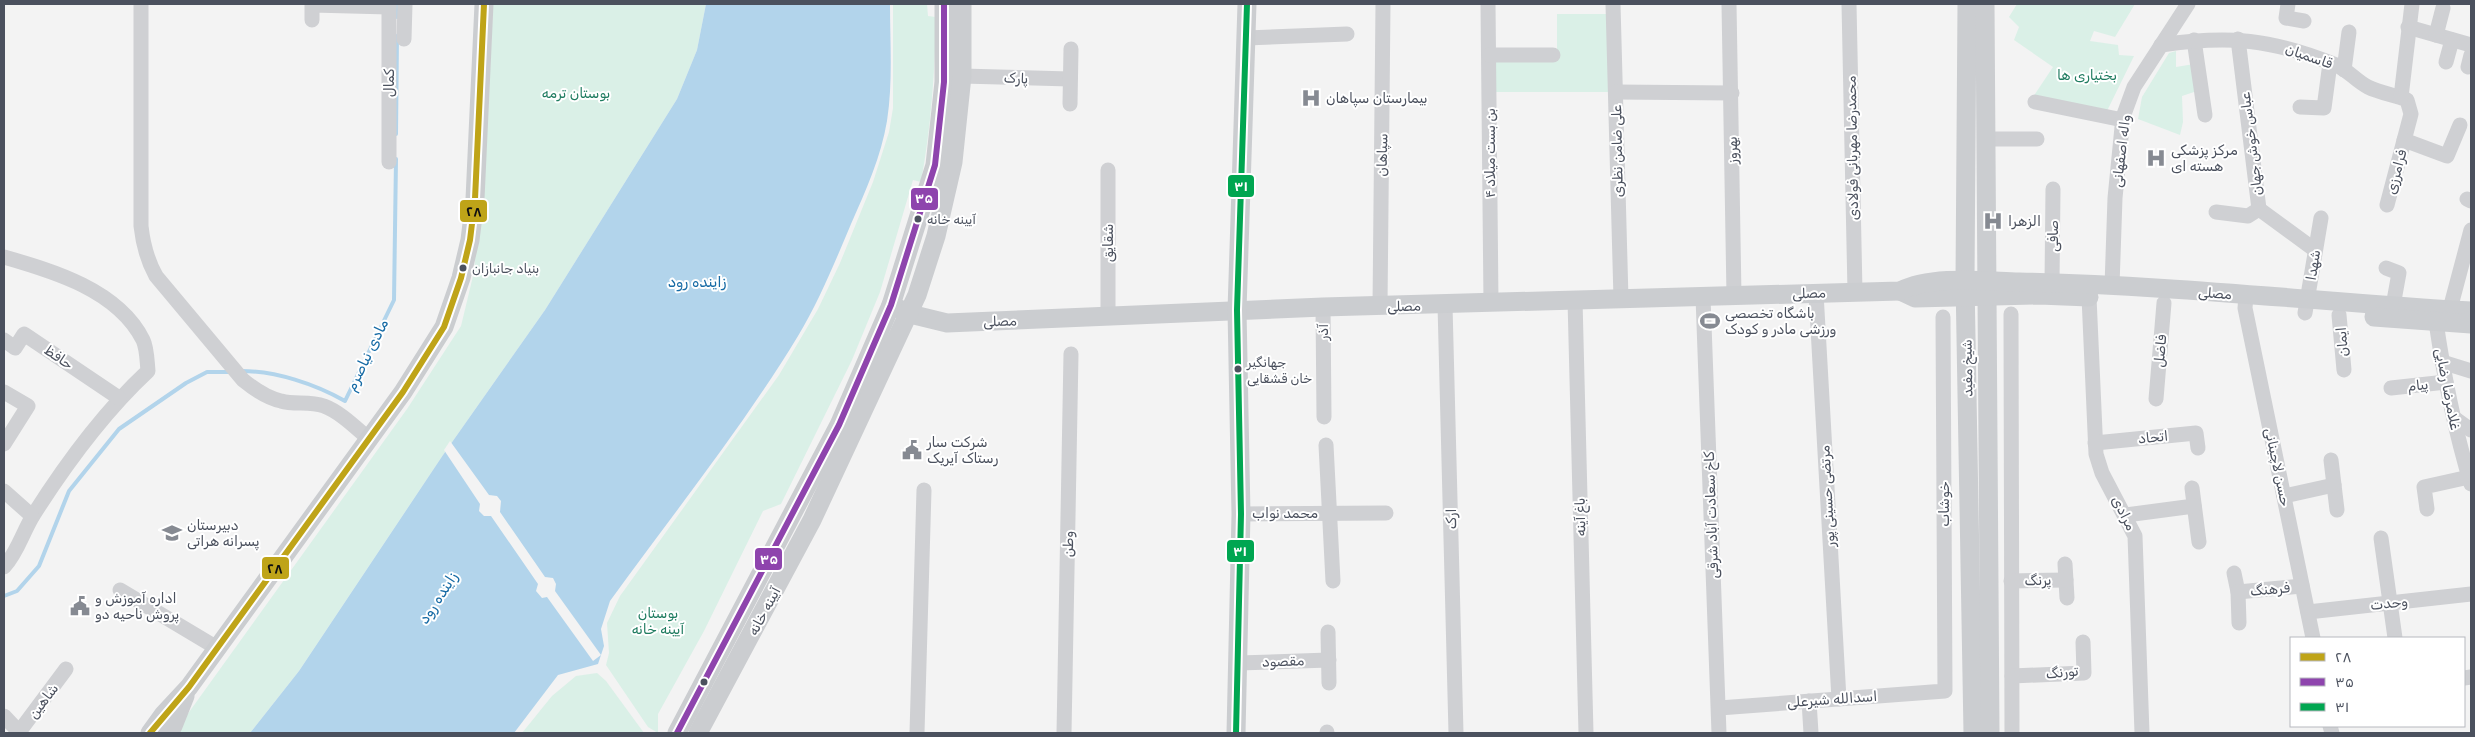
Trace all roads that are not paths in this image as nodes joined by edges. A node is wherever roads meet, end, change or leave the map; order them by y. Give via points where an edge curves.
1 (141, 4) edge
2 (404, 4) edge
3 (484, 4) edge
4 (944, 4) edge
5 (962, 4) edge
6 (1247, 4) edge
7 (1383, 4) edge
8 (1488, 4) edge
9 (1613, 4) edge
10 (1729, 4) edge
11 (1850, 4) edge
12 (1967, 4) edge
13 (1985, 4) edge
14 (2188, 4) edge
15 (2288, 4) edge
16 (2412, 4) edge
17 (389, 6) edge
18 (2443, 8) dead end
19 (312, 10) edge
20 (2304, 21) dead end
21 (2408, 27) junction
22 (2350, 32) dead end
23 (1347, 34) dead end
24 (2436, 35) junction
25 (1246, 38) junction
26 (404, 39) dead end
27 (2238, 39) junction
28 (2194, 40) junction
29 (2452, 40) junction
30 (2161, 45) junction
31 (2471, 45) edge
32 (1070, 49) dead end
33 (1490, 55) junction
34 (1553, 55) dead end
35 (2446, 62) dead end
36 (2330, 63) junction
37 (1986, 66) junction
38 (1967, 67) junction
39 (2344, 70) junction
40 (962, 76) junction
41 (1070, 79) junction
42 (1616, 92) junction
43 (1732, 93) junction
44 (2401, 97) junction
45 (1977, 99) junction
46 (2035, 102) dead end
47 (1070, 104) dead end
48 (2300, 107) dead end
49 (2204, 115) dead end
50 (2123, 120) junction
51 (2460, 125) dead end
52 (1986, 139) junction
53 (2037, 139) dead end
54 (2404, 140) junction
55 (389, 162) dead end
56 (1108, 170) dead end
57 (2053, 190) dead end
58 (2387, 204) dead end
59 (2259, 209) junction
60 (2216, 212) dead end
61 (2321, 218) dead end
62 (2471, 230) edge
63 (2315, 250) junction
64 (4, 257) edge
65 (2386, 268) dead end
66 (2052, 282) junction
67 (2112, 286) junction
68 (1966, 289) junction
69 (1988, 289) junction
70 (1855, 292) junction
71 (1816, 293) junction
72 (1734, 296) junction
73 (1703, 297) junction
74 (2089, 297) junction
75 (1621, 299) junction
76 (1575, 300) junction
77 (2164, 302) junction
78 (2245, 302) junction
79 (1491, 303) junction
80 (1445, 305) junction
81 (892, 306) junction
82 (1380, 306) junction
83 (2306, 306) junction
84 (2393, 306) junction
85 (1323, 307) junction
86 (2450, 309) junction
87 (1237, 310) junction
88 (2471, 310) edge
89 (910, 314) junction
90 (2010, 314) dead end
91 (2339, 315) junction
92 (1108, 316) junction
93 (1943, 317) dead end
94 (2436, 322) junction
95 (2471, 324) edge
96 (4, 340) edge
97 (1071, 354) dead end
98 (2442, 362) junction
99 (2344, 370) dead end
100 (2471, 371) edge
101 (2446, 382) junction
102 (2391, 388) dead end
103 (4, 392) edge
104 (119, 398) junction
105 (2156, 399) dead end
106 (1324, 417) dead end
107 (2454, 418) junction
108 (2471, 430) edge
109 (368, 438) junction
110 (2096, 443) junction
111 (4, 444) edge
112 (1326, 445) dead end
113 (2198, 448) dead end
114 (2331, 460) dead end
115 (2470, 481) edge
116 (2334, 485) junction
117 (2192, 488) dead end
118 (924, 490) dead end
119 (4, 491) edge
120 (2284, 496) junction
121 (2194, 506) junction
122 (2427, 509) dead end
123 (2337, 510) dead end
124 (1330, 513) junction
125 (1386, 513) dead end
126 (1241, 514) junction
127 (2126, 515) junction
128 (32, 516) junction
129 (1944, 530) junction
130 (1970, 530) junction
131 (1990, 536) junction
132 (2011, 536) junction
133 (2381, 538) dead end
134 (2199, 542) dead end
135 (2065, 564) dead end
136 (4, 567) edge
137 (2234, 573) dead end
138 (2066, 580) junction
139 (1333, 581) dead end
140 (2011, 581) junction
141 (2302, 586) junction
142 (120, 590) dead end
143 (2238, 592) junction
144 (2471, 594) edge
145 (2067, 598) dead end
146 (2390, 602) junction
147 (2308, 612) junction
148 (2239, 624) dead end
149 (1328, 632) dead end
150 (2313, 637) edge
151 (2395, 637) edge
152 (2083, 642) dead end
153 (217, 648) junction
154 (1329, 660) junction
155 (1238, 663) junction
156 (66, 670) dead end
157 (2012, 676) junction
158 (1329, 683) dead end
159 (189, 687) junction
160 (1945, 691) joint
161 (1839, 699) junction
162 (1810, 701) junction
163 (1719, 708) junction
164 (4, 716) edge
165 (19, 733) edge
166 (150, 733) edge
167 (168, 733) edge
168 (677, 733) edge
169 (698, 733) edge
170 (917, 733) edge
171 (1064, 733) edge
172 (1236, 733) edge
173 (1456, 733) edge
174 (1586, 733) edge
175 (1719, 733) edge
176 (1811, 733) edge
177 (1982, 733) edge
178 (2012, 733) edge
179 (2142, 733) edge

1 - 109 street via 141,226 143,246 156,276 236,372 254,388 281,402 324,406
2 - 26 street
3 - 109 main road via 475,199 461,278 444,327
4 - 81 main road, آیینه خانه via 944,82 935,165
5 - 40 main road, آیینه خانه
6 - 25 main road
7 - 82 street, سپاهان
8 - 33 street, بن بست میلاد ۴
9 - 42 street, علی ضامن نظری
10 - 43 street, بهروز
11 - 70 street, محمدرضا مهربانی فولادی
12 - 38 main road, شیخ مفید
13 - 37 main road, شیخ مفید
14 - 30 street, واله اصفهانی
15 - 20 street via 2286,18
16 - 21 street
17 - 19 street
17 - 55 street, کمال
18 - 24 street
21 - 24 street
21 - 44 street
22 - 39 street
23 - 25 street
24 - 29 street
25 - 87 main road
27 - 28 street, قاسمیان
27 - 36 street, قاسمیان via 2282,46
27 - 59 street, عباس خوش جهان
28 - 30 street, قاسمیان
28 - 49 street
29 - 31 street
29 - 35 street
30 - 50 street, واله اصفهانی via 2134,87
32 - 41 street
33 - 34 street
33 - 79 street, بن بست میلاد ۴
36 - 39 street, قاسمیان
36 - 48 street via 2324,108
37 - 38 main road via 1977,70
37 - 45 main road, شیخ مفید
38 - 45 main road, شیخ مفید
39 - 44 street, قاسمیان via 2367,87
40 - 41 street, پارک
40 - 89 main road, آیینه خانه via 953,162 936,236
41 - 47 street
42 - 43 street
42 - 75 street, علی ضامن نظری
43 - 72 street, بهروز
44 - 54 street via 2408,100 2411,114
45 - 52 main road, شیخ مفید
45 - 68 main road, شیخ مفید
46 - 50 street
50 - 67 street, واله اصفهانی via 2115,198
51 - 54 street via 2448,156
52 - 53 street
52 - 69 main road, شیخ مفید
54 - 58 street, فرامرزی
56 - 92 street, شقایق
57 - 66 street, صافی
59 - 60 street via 2248,216
59 - 63 street, عباس خوش جهان
61 - 63 street, شهدا
62 - 86 street
63 - 83 street, شهدا
64 - 104 street via 84,283 126,316 144,341 148,371
65 - 84 street via 2400,274
66 - 67 main road, مصلی
66 - 69 main road, مصلی
67 - 78 main road, مصلی
68 - 69 main road, مصلی
68 - 70 main road, مصلی via 1915,283 1900,290
68 - 130 main road, شیخ مفید
69 - 74 main road, مصلی
69 - 131 main road, شیخ مفید
70 - 71 main road, مصلی
71 - 72 main road, مصلی
71 - 161 street, مرتضی حسینی پور
72 - 73 main road, مصلی
73 - 75 main road, مصلی
73 - 163 street, کاخ سعادت آباد شرقی
74 - 77 main road, مصلی
74 - 110 street, مرادی
75 - 76 main road, مصلی
76 - 79 main road, مصلی
76 - 174 street, باغ آینه
77 - 78 main road, مصلی
77 - 105 street, فاضل
78 - 83 main road, مصلی
78 - 120 street, حسن لاچینانی
79 - 80 main road, مصلی
80 - 82 main road, مصلی
80 - 173 street, ارک
81 - 89 main road, مصلی
81 - 168 main road, آیینه خانه via 839,425
82 - 85 main road, مصلی
83 - 84 main road, مصلی
83 - 91 main road, مصلی
84 - 86 main road, مصلی
85 - 87 main road, مصلی
85 - 106 street, آذر
86 - 88 main road, مصلی
87 - 92 main road, مصلی
87 - 126 main road
89 - 92 main road, مصلی via 947,323
89 - 169 main road, آیینه خانه via 812,520
90 - 132 street
91 - 94 main road, مصلی
91 - 99 street, ایمان
93 - 129 street, خوشاب
94 - 95 main road, مصلی
94 - 98 street, غلامرضا رضایی
96 - 104 street, حافظ via 15,348 24,334
97 - 171 street, وطن
98 - 100 street
98 - 101 street, غلامرضا رضایی
101 - 102 street, پیام
101 - 107 street, غلامرضا رضایی
103 - 111 street via 28,406
104 - 128 street via 84,441
107 - 108 street
107 - 115 street, غلامرضا رضایی
109 - 153 main road
110 - 113 street, اتحاد via 2196,433
110 - 127 street, مرادی via 2102,473
112 - 124 street, محمد نواب
114 - 116 street
115 - 122 street via 2424,487
116 - 120 street
116 - 123 street
117 - 121 street
118 - 170 street
119 - 128 street
120 - 141 street, حسن لاچینانی
121 - 127 street
121 - 134 street
124 - 125 street, محمد نواب
124 - 126 street, محمد نواب
124 - 139 street, محمد نواب
126 - 155 main road
127 - 179 street, مرادی via 2136,544
128 - 136 street via 12,558
129 - 130 street
129 - 160 street, خوشاب
130 - 177 main road, شیخ مفید
131 - 132 street
131 - 177 main road, شیخ مفید
132 - 140 street
133 - 146 street
135 - 138 street, پرنگ
137 - 143 street
138 - 140 street, پرنگ
138 - 145 street, پرنگ
140 - 157 street
141 - 143 street, فرهنگ
141 - 147 street, حسن لاچینانی
142 - 153 street
143 - 148 street
144 - 146 street, وحدت
146 - 147 street, وحدت
146 - 151 street
147 - 150 street, حسن لاچینانی
149 - 154 street
152 - 157 street, تورنگ via 2084,672
153 - 159 main road
154 - 155 street, مقصود
154 - 158 street
155 - 172 main road
156 - 165 street, شاهین
157 - 178 street
159 - 166 main road
159 - 167 main road
160 - 161 street, اسدالله شیرعلی
161 - 162 street, اسدالله شیرعلی
162 - 163 street, اسدالله شیرعلی
162 - 176 street
163 - 175 street, کاخ سعادت آباد شرقی
164 - 165 street

